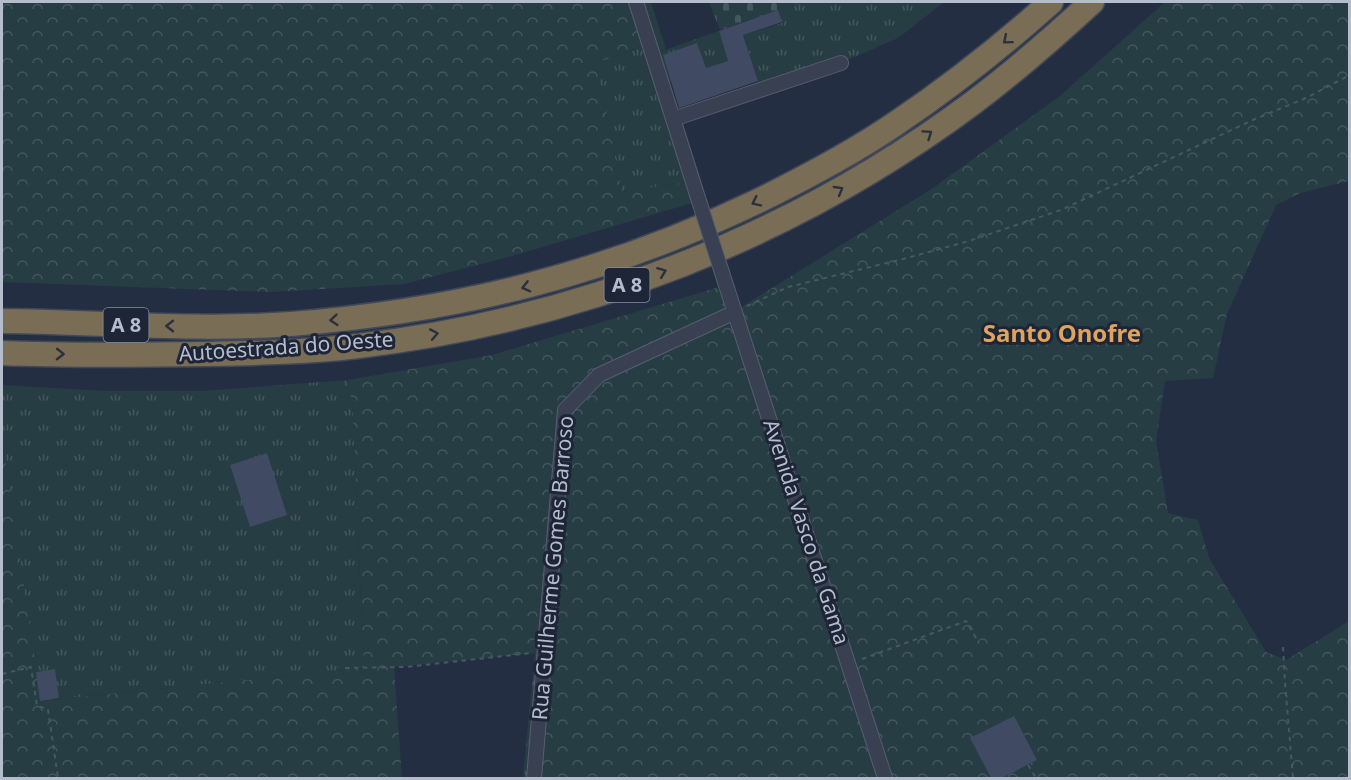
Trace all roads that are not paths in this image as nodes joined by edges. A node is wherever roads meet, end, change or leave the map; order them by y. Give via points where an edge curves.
1 (636, 2) edge
2 (1051, 2) edge
3 (1092, 2) edge
4 (842, 63) dead end
5 (673, 119) junction
6 (735, 312) junction
7 (2, 315) edge
8 (13, 321) edge
9 (2, 353) edge
10 (534, 778) edge
11 (885, 778) edge

1 - 5 street
2 -> 8 highway, Autoestrada do Oeste / A 8 via 941,92 837,160 683,235 583,271 413,310 289,324 157,326
9 -> 3 highway, Autoestrada do Oeste / A 8 via 177,354 355,346 513,318 638,282 776,223 879,166 975,101
4 - 5 street
5 - 6 street, Avenida Vasco da Gama, bridge
6 - 10 street, Rua Guilherme Gomes Barroso via 599,375 565,410
6 - 11 street, Avenida Vasco da Gama
7 - 8 highway, Autoestrada do Oeste

